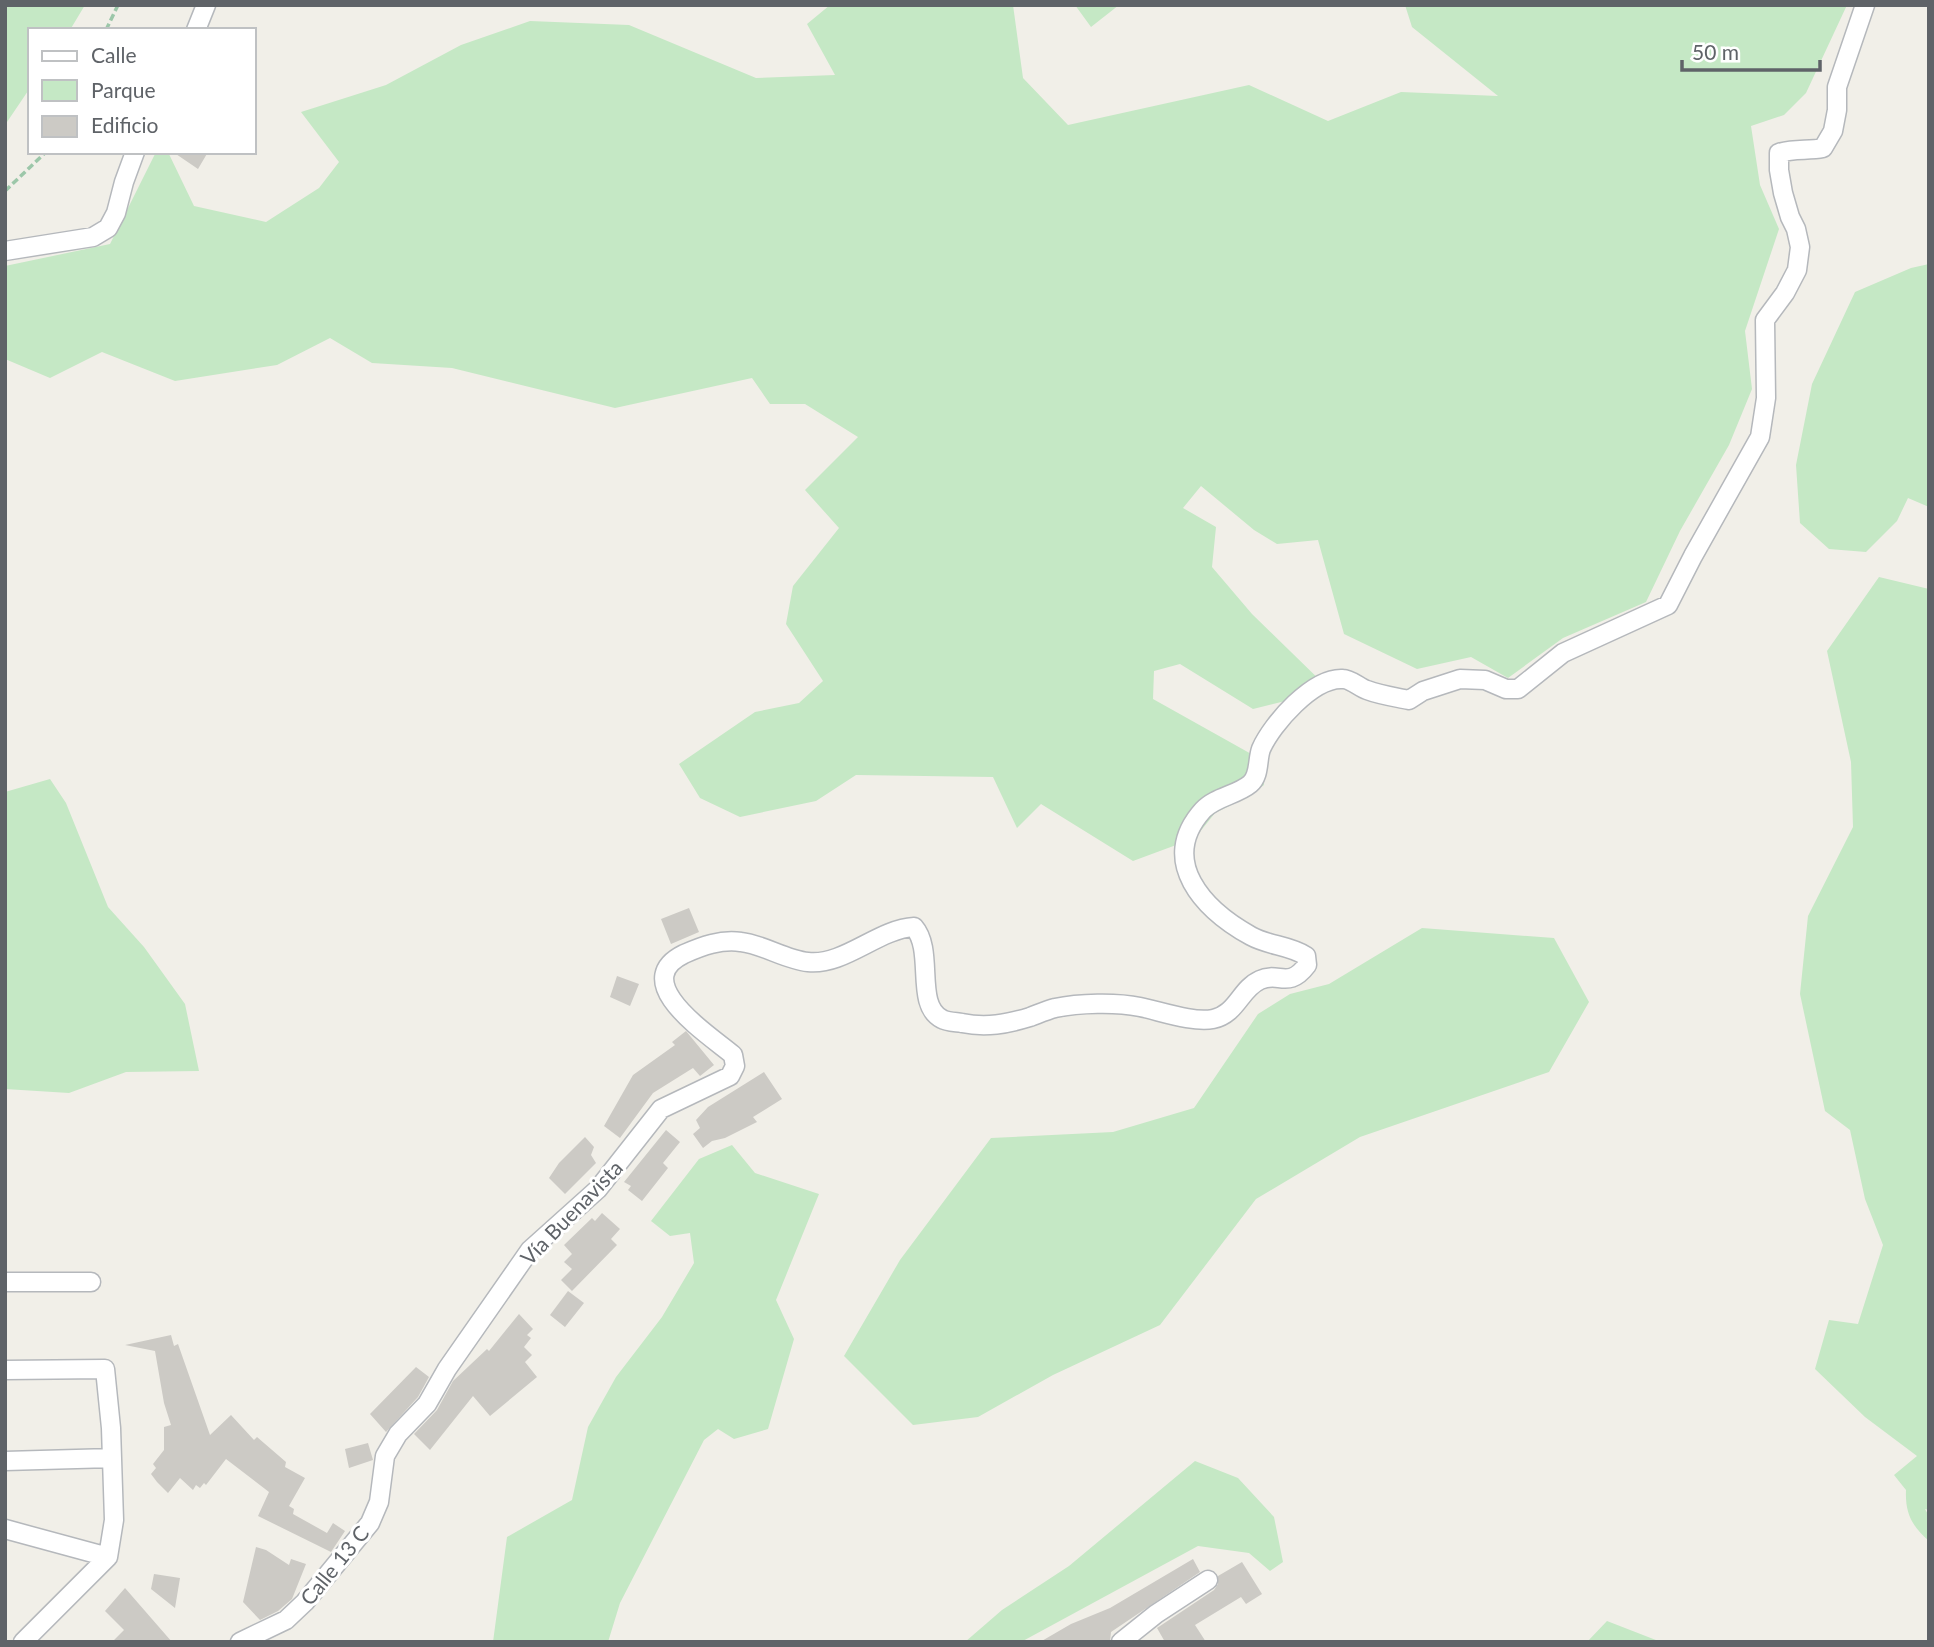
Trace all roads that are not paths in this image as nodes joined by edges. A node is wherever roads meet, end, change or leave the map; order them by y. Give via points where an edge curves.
1 (206, 5) edge
2 (1866, 5) edge
3 (197, 28) edge
4 (134, 154) edge
5 (5, 251) edge
6 (5, 1282) edge
7 (90, 1282) dead end
8 (5, 1370) edge
9 (385, 1456) joint
10 (111, 1458) junction
11 (5, 1461) edge
12 (5, 1529) edge
13 (108, 1557) junction
14 (1208, 1580) dead end
15 (23, 1642) edge
16 (240, 1642) edge
17 (1121, 1642) edge

1 - 3 street
2 - 9 street, Vía Buenavista via 1837,88 1833,131 1823,148 1779,153 1783,193 1800,247 1797,271 1765,320 1766,398 1760,437 1668,605 1563,653 1518,689 1460,678 1409,700 1367,691 1344,679 1320,684 1276,723 1260,751 1251,784 1206,807 1189,828 1184,851 1188,877 1207,905 1251,936 1306,956 1307,965 1300,974 1289,979 1262,978 1245,991 1236,1006 1209,1020 1111,1004 1054,1008 998,1025 974,1026 941,1019 930,1009 925,948 914,927 809,962 742,942 706,944 674,959 663,982 676,1006 733,1055 735,1066 730,1076 661,1109 598,1189 530,1250 427,1404 398,1434
4 - 5 street via 108,229 93,237
6 - 7 street
8 - 10 street via 105,1369
9 - 16 street, Calle 13 C via 379,1502 370,1523 286,1620
10 - 11 street
10 - 13 street via 114,1520
12 - 13 street
13 - 15 street
14 - 17 street

